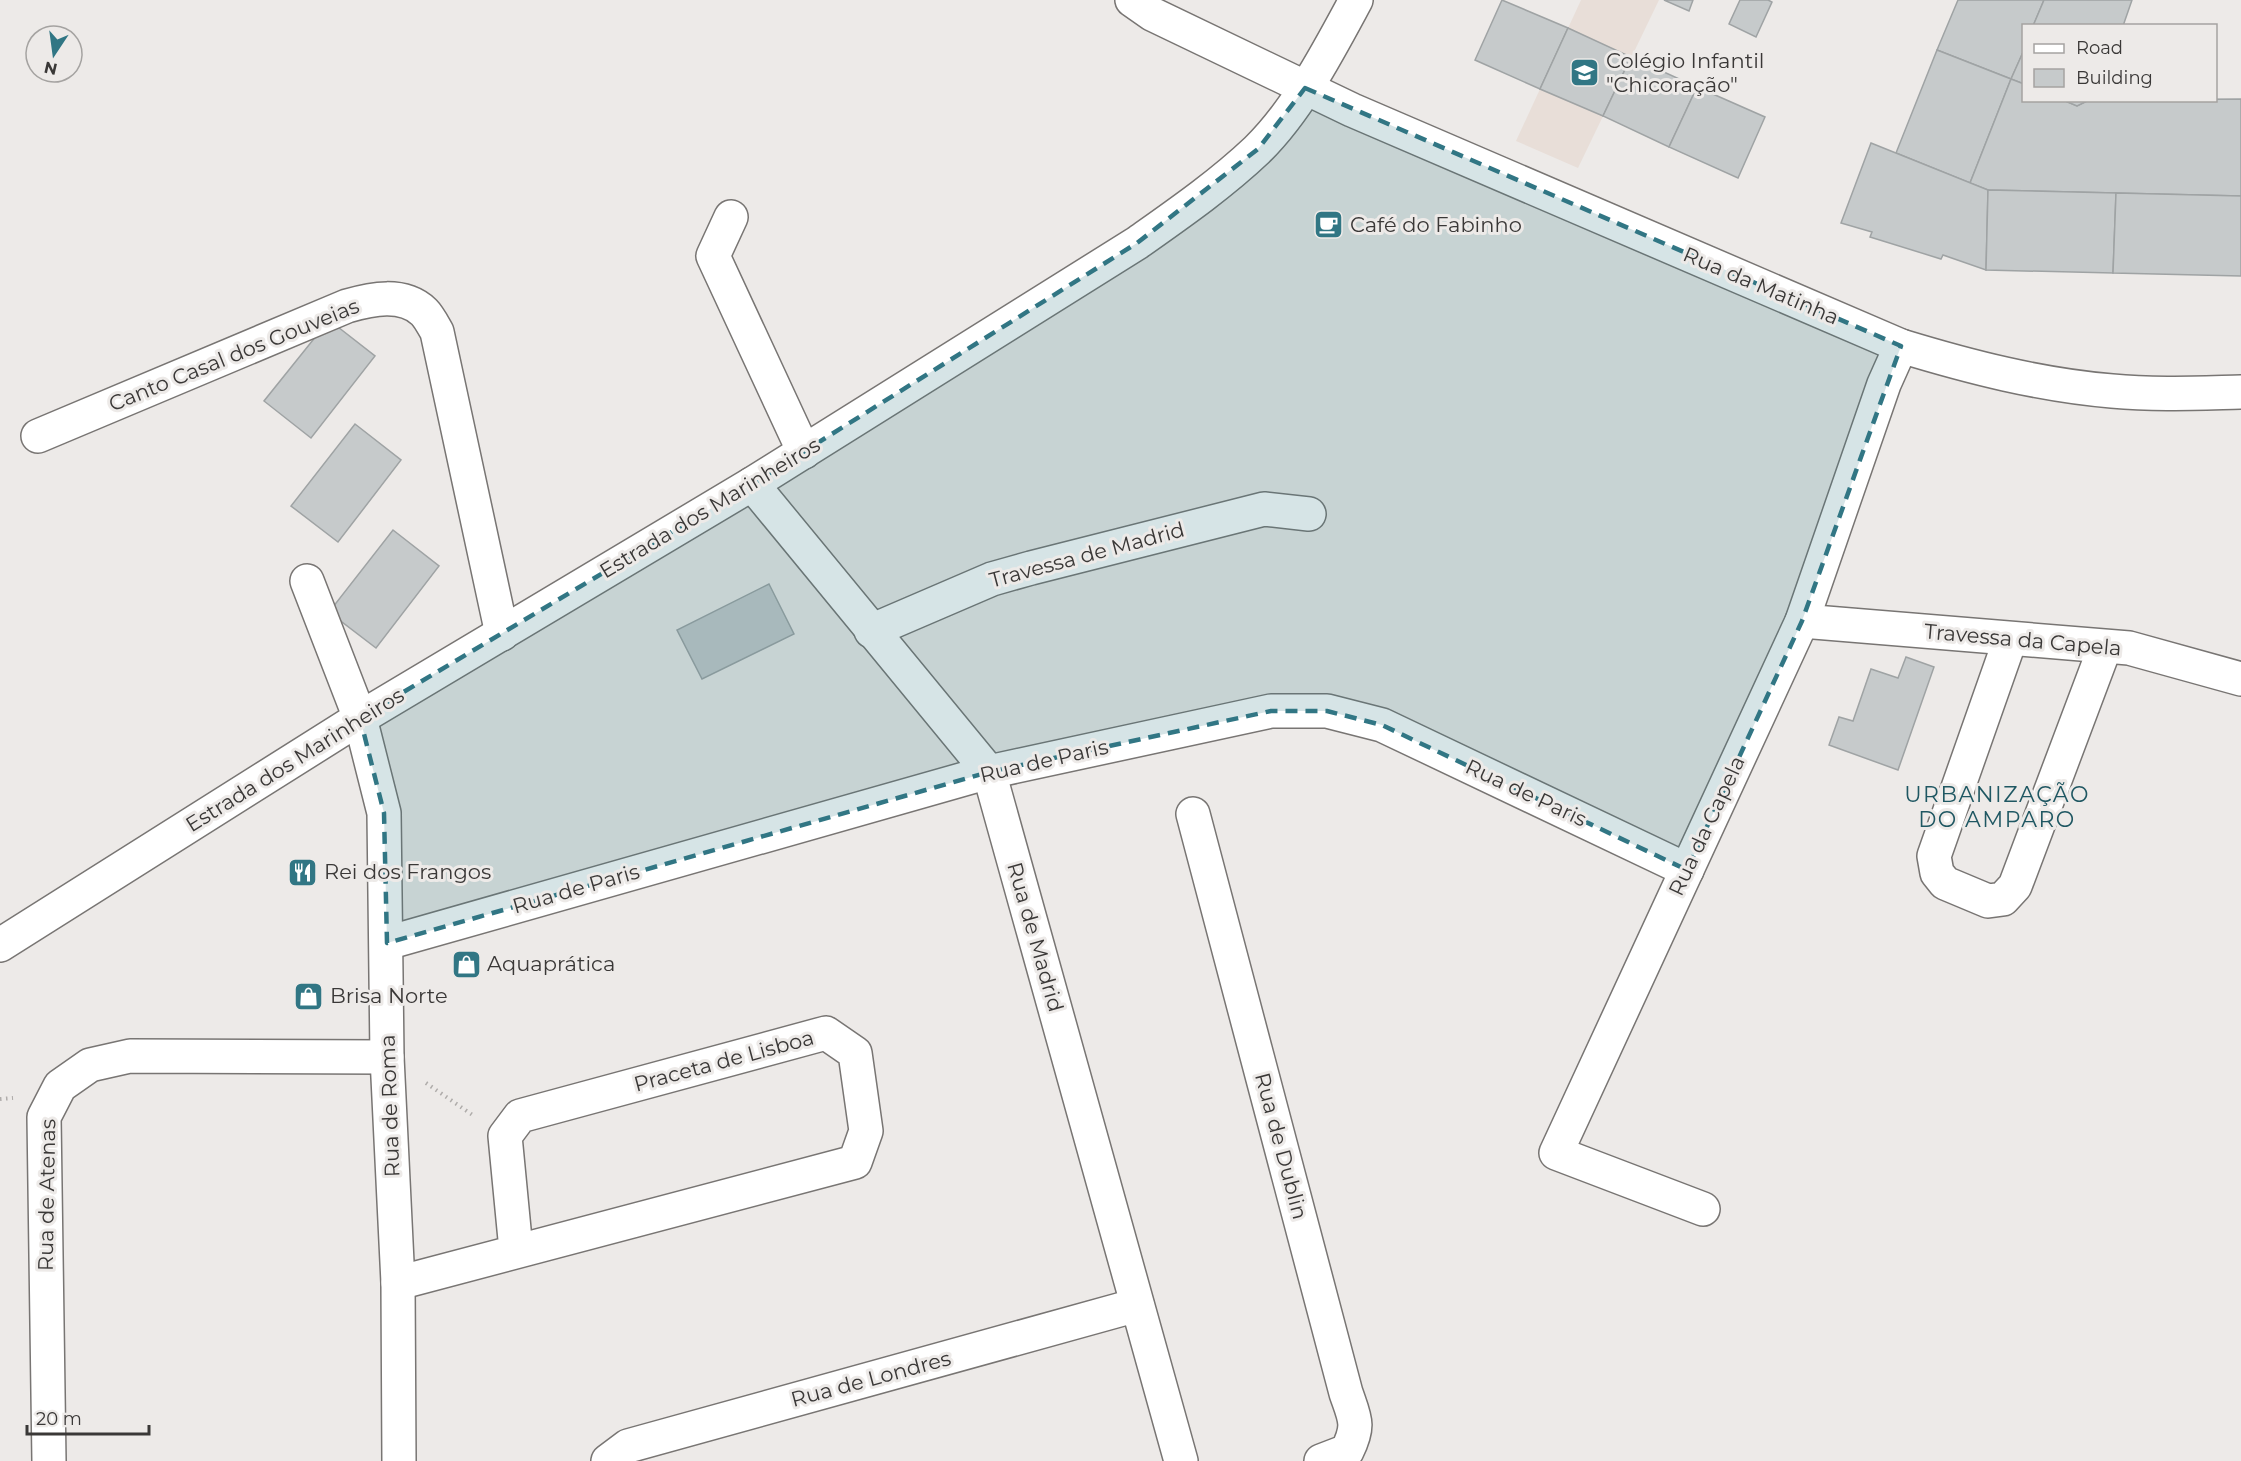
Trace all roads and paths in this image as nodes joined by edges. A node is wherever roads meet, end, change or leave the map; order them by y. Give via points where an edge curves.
1 (1132, 0) edge
2 (1356, 0) edge
3 (1305, 88) junction
4 (731, 217) dead end
5 (1901, 346) junction
6 (2241, 392) edge
7 (38, 436) dead end
8 (804, 452) junction
9 (752, 484) junction
10 (1309, 514) dead end
11 (308, 581) dead end
12 (1802, 621) junction
13 (871, 631) junction
14 (502, 634) junction
15 (2010, 640) junction
16 (2105, 646) junction
17 (2241, 679) edge
18 (360, 718) junction
19 (989, 772) junction
20 (1193, 814) dead end
21 (1687, 870) junction
22 (387, 943) junction
23 (0, 945) edge
24 (387, 1057) junction
25 (505, 1136) junction
26 (1703, 1209) dead end
27 (516, 1250) junction
28 (398, 1283) junction
29 (1137, 1305) junction
30 (49, 1461) edge
31 (399, 1461) edge
32 (608, 1461) edge
33 (1181, 1461) edge
34 (1322, 1461) edge

1 - 3 street, Rua da Matinha via 1152,14
2 - 3 street, Estrada dos Marinheiros
3 - 5 street, Rua da Matinha
3 - 8 street, Estrada dos Marinheiros via 1258,148 1192,204 1137,243
4 - 8 street via 713,256
5 - 6 street, Rua da Matinha via 1965,365 2100,390
5 - 12 street, Rua da Capela via 1884,384
7 - 14 street, Canto Casal dos Gouveias via 347,306 377,298 404,301 423,311 437,332
8 - 9 street, Estrada dos Marinheiros
9 - 13 street, Rua de Madrid
9 - 14 street, Estrada dos Marinheiros
10 - 13 street, Travessa de Madrid via 1264,509 1031,568 992,579
11 - 18 street, Rua de Roma
12 - 15 street, Travessa da Capela
12 - 21 street, Rua da Capela
13 - 19 street, Rua de Madrid
14 - 18 street, Estrada dos Marinheiros
15 - 16 street, Travessa da Capela
15 - 16 street via 1934,856 1937,873 1944,883 1988,901 2003,899 2015,886
16 - 17 street, Travessa da Capela via 2129,648
18 - 22 street, Rua de Roma via 384,813
18 - 23 street, Estrada dos Marinheiros
19 - 21 street, Rua de Paris via 1271,711 1327,711 1382,725
19 - 22 street, Rua de Paris
19 - 29 street, Rua de Madrid
20 - 34 street, Rua de Dublin via 1354,1418 1355,1434 1347,1451
21 - 26 street, Rua da Capela via 1556,1153
22 - 24 street, Rua de Roma
24 - 25 path
24 - 28 street, Rua de Roma
24 - 30 street, Rua de Atenas via 130,1056 90,1065 60,1086 44,1117
25 - 27 street
25 - 27 street, Praceta de Lisboa via 520,1116 826,1033 855,1053 866,1131 855,1162
27 - 28 street, Praceta de Lisboa
28 - 31 street, Rua de Roma
29 - 32 street, Rua de Londres via 628,1446
29 - 33 street, Rua de Madrid

